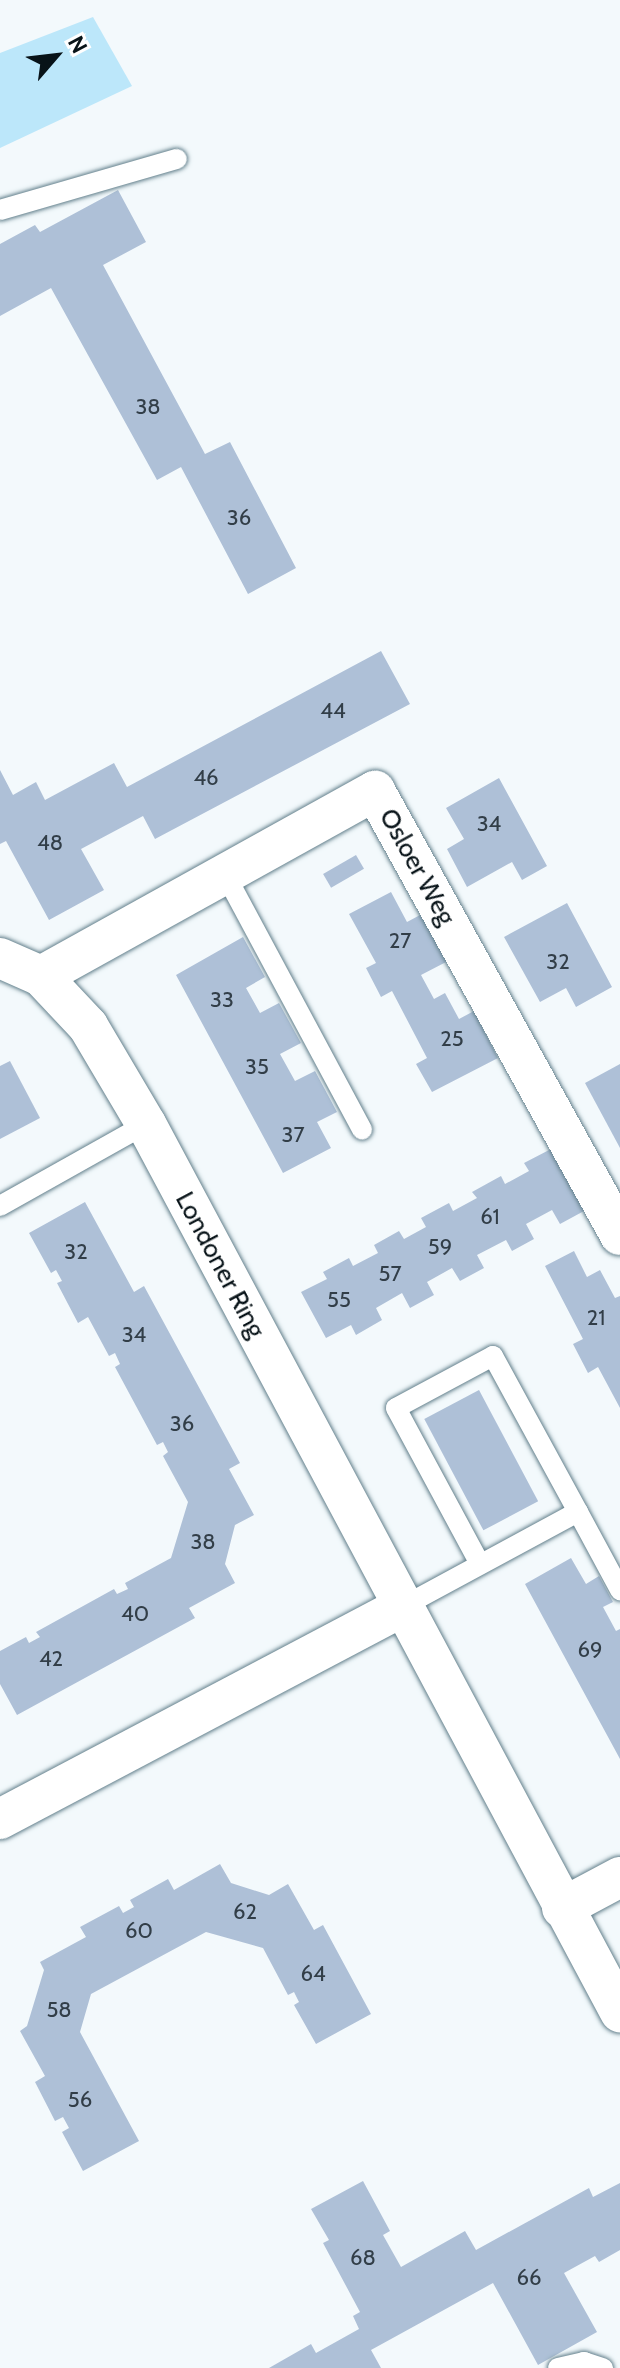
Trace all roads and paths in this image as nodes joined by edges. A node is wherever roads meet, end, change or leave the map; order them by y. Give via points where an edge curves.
1 (177, 159) dead end
2 (0, 210) edge
3 (225, 874) junction
4 (0, 958) edge
5 (41, 976) junction
6 (146, 1124) junction
7 (362, 1130) dead end
8 (0, 1206) edge
9 (620, 1235) edge
10 (578, 1512) junction
11 (480, 1564) junction
12 (620, 1590) edge
13 (402, 1607) junction
14 (0, 1819) edge
15 (620, 1877) edge
16 (562, 1908) junction
17 (620, 2012) edge
18 (558, 2368) edge
19 (603, 2368) edge

1 - 2 lane
3 - 5 street, Osloer Weg
3 - 7 lane
3 - 9 street, Osloer Weg via 375,791
4 - 5 street, Londoner Ring
5 - 6 street, Londoner Ring via 88,1026
6 - 8 lane
6 - 13 street, Londoner Ring
10 - 11 lane
10 - 11 lane via 493,1356 396,1408
10 - 12 lane
11 - 13 lane
13 - 14 street
13 - 16 street, Londoner Ring
15 - 16 street
16 - 17 street, Londoner Ring
18 - 19 lane via 584,2362

